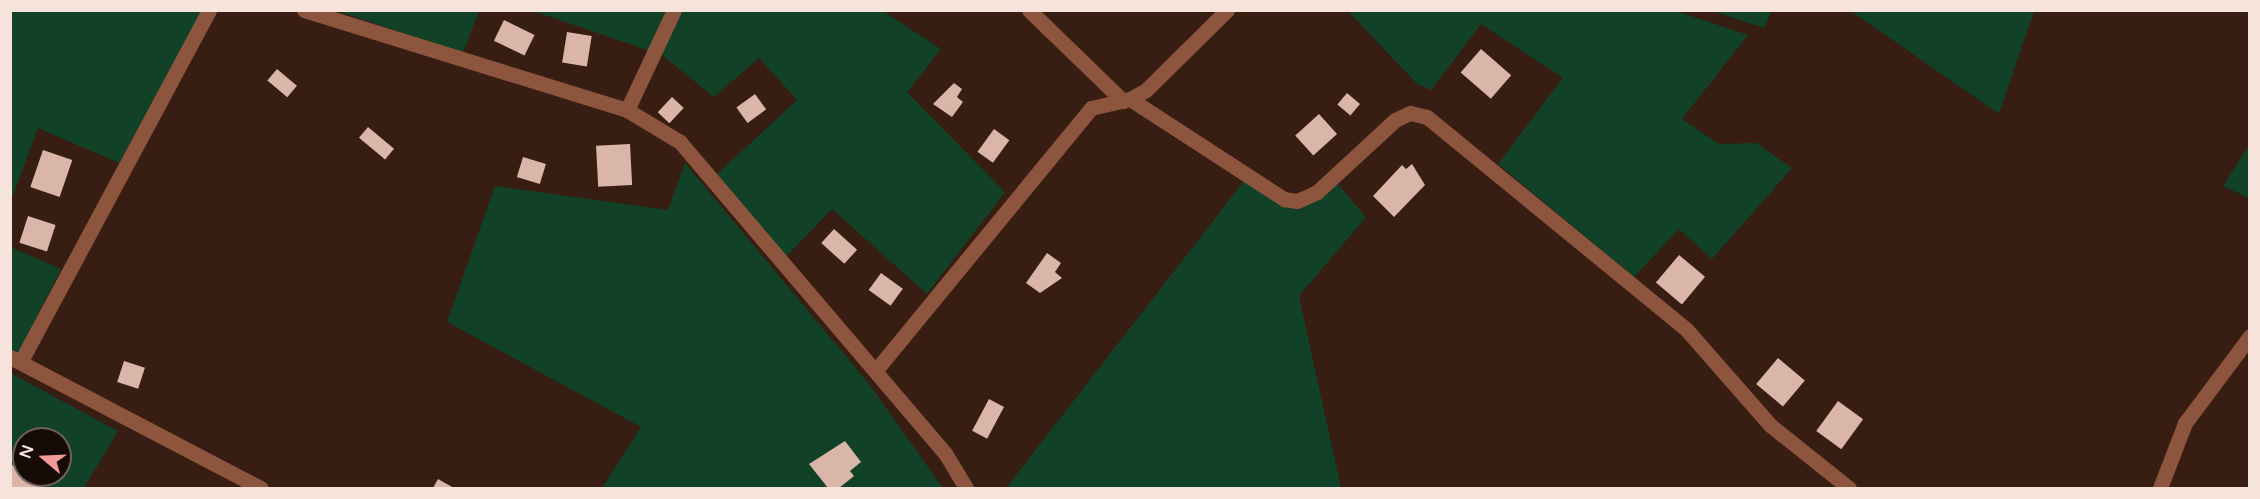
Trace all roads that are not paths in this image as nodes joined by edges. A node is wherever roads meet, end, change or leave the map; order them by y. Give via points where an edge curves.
1 (208, 10) edge
2 (304, 10) edge
3 (674, 10) edge
4 (1029, 10) edge
5 (1227, 10) edge
6 (1127, 100) junction
7 (627, 110) junction
8 (2250, 336) edge
9 (16, 359) edge
10 (876, 369) junction
11 (261, 489) edge
12 (966, 489) edge
13 (1849, 489) edge
14 (2160, 489) edge

1 - 9 street
2 - 7 street
3 - 7 street
4 - 6 street
5 - 6 street via 1146,90
6 - 10 street via 1091,108
6 - 13 street via 1284,199 1297,201 1317,192 1395,120 1410,113 1427,117 1686,329 1770,425
7 - 10 street via 680,142
8 - 14 street via 2185,423
9 - 11 street
10 - 12 street via 945,453

